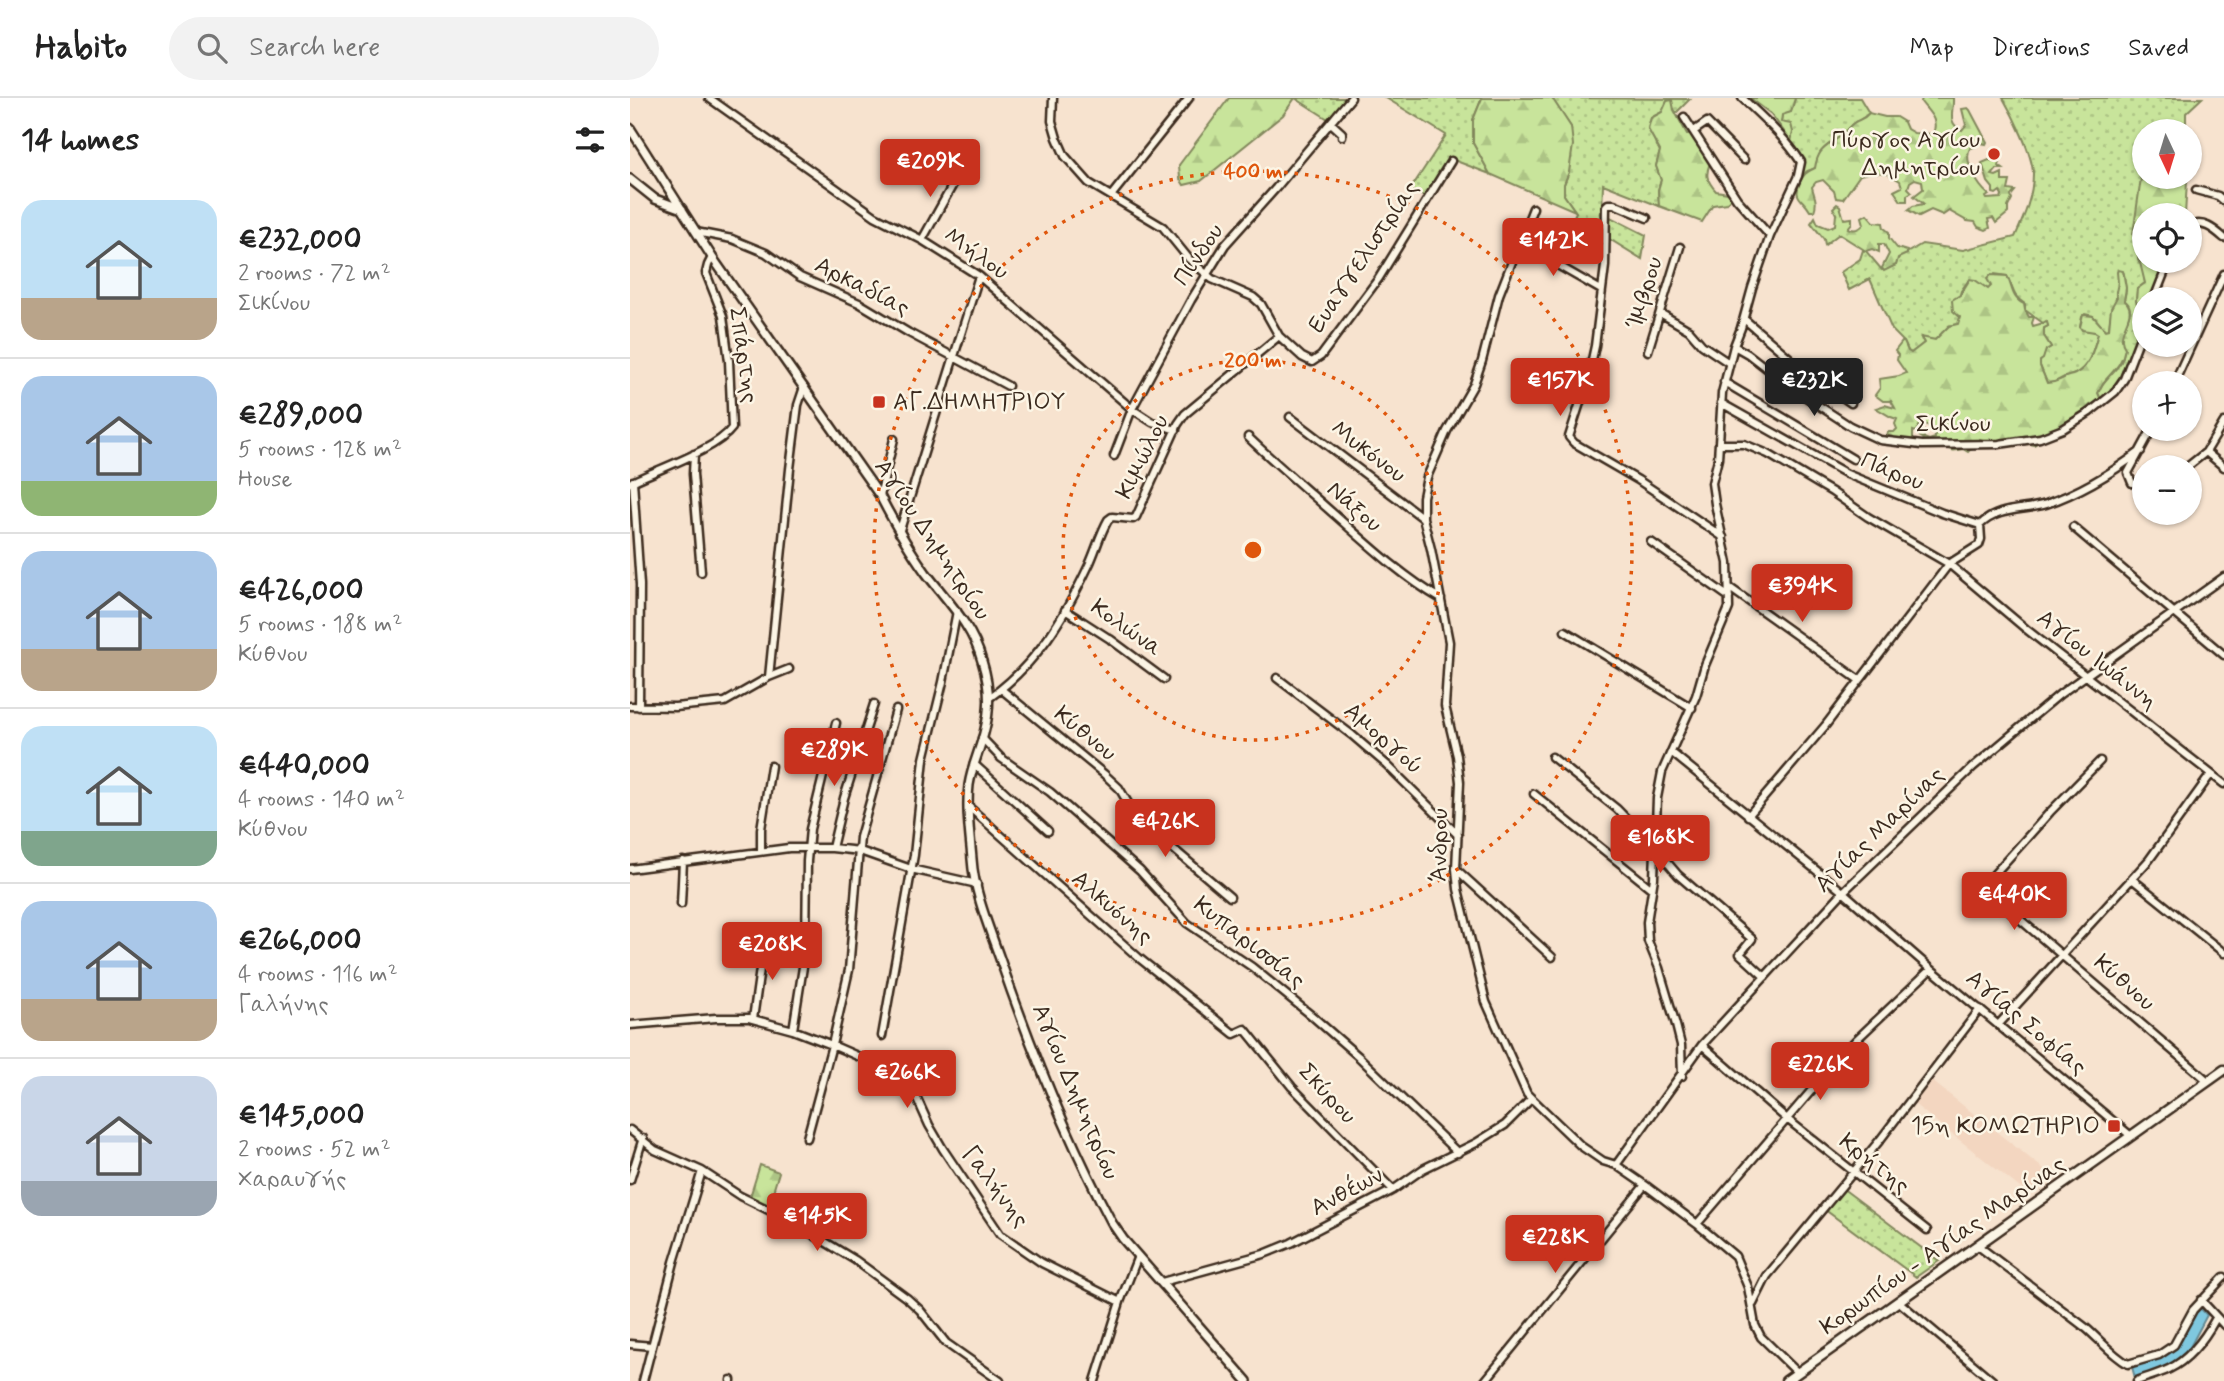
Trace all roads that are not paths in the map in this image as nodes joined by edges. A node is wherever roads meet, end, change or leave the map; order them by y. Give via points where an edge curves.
1 (709, 98) edge
2 (1054, 98) edge
3 (1189, 98) edge
4 (1351, 98) edge
5 (1742, 98) edge
6 (1684, 117) dead end
7 (1331, 123) junction
8 (630, 128) edge
9 (1694, 131) junction
10 (1342, 136) dead end
11 (1744, 160) dead end
12 (1451, 161) dead end
13 (961, 170) dead end
14 (630, 179) edge
15 (2196, 190) dead end
16 (1111, 195) junction
17 (2224, 201) edge
18 (1533, 208) dead end
19 (683, 210) junction
20 (1647, 218) dead end
21 (2202, 224) edge
22 (696, 232) junction
23 (1770, 236) junction
24 (2224, 238) edge
25 (922, 240) junction
26 (1518, 243) junction
27 (1680, 247) dead end
28 (712, 257) junction
29 (2224, 274) edge
30 (1206, 275) junction
31 (979, 276) junction
32 (1601, 290) junction
33 (1660, 313) junction
34 (1744, 318) junction
35 (1279, 335) junction
36 (1734, 346) junction
37 (1648, 351) dead end
38 (953, 355) junction
39 (2132, 357) edge
40 (1729, 363) junction
41 (2180, 371) edge
42 (1724, 382) junction
43 (1008, 386) dead end
44 (804, 387) junction
45 (1721, 403) junction
46 (1851, 403) dead end
47 (1132, 409) junction
48 (1290, 417) dead end
49 (2224, 422) edge
50 (1176, 430) junction
51 (1248, 437) dead end
52 (894, 439) dead end
53 (2146, 441) edge
54 (1719, 444) junction
55 (2141, 451) junction
56 (2206, 452) junction
57 (694, 454) junction
58 (2139, 455) edge
59 (2202, 455) edge
60 (1114, 456) dead end
61 (1853, 459) dead end
62 (2132, 466) edge
63 (2224, 467) edge
64 (632, 482) edge
65 (2132, 483) edge
66 (880, 496) junction
67 (1423, 518) junction
68 (1980, 525) junction
69 (2073, 527) dead end
70 (899, 533) junction
71 (1723, 537) junction
72 (1651, 542) dead end
73 (1949, 564) junction
74 (701, 572) dead end
75 (2224, 577) edge
76 (1730, 588) junction
77 (1729, 597) junction
78 (1441, 599) junction
79 (957, 610) junction
80 (1065, 610) junction
81 (2174, 613) junction
82 (1565, 631) dead end
83 (2224, 655) edge
84 (789, 669) dead end
85 (2086, 674) junction
86 (769, 677) junction
87 (1277, 678) dead end
88 (1164, 679) dead end
89 (1859, 680) junction
90 (1001, 689) junction
91 (989, 698) junction
92 (874, 704) dead end
93 (630, 706) edge
94 (639, 707) junction
95 (1692, 708) junction
96 (896, 710) dead end
97 (836, 723) dead end
98 (982, 738) junction
99 (1671, 751) junction
100 (1552, 757) dead end
101 (2100, 761) dead end
102 (974, 764) junction
103 (771, 766) dead end
104 (2211, 774) junction
105 (2224, 784) edge
106 (1534, 794) dead end
107 (969, 807) junction
108 (1748, 816) junction
109 (1048, 831) dead end
110 (1458, 835) junction
111 (808, 847) junction
112 (832, 848) junction
113 (1655, 848) junction
114 (761, 851) junction
115 (860, 851) junction
116 (683, 861) junction
117 (630, 869) edge
118 (911, 869) junction
119 (1456, 869) junction
120 (2132, 878) junction
121 (977, 884) junction
122 (1652, 889) junction
123 (1843, 892) junction
124 (1230, 897) dead end
125 (681, 904) dead end
126 (764, 940) dead end
127 (2224, 953) edge
128 (2063, 954) junction
129 (1552, 957) dead end
130 (1931, 969) junction
131 (1765, 976) junction
132 (1980, 1009) junction
133 (753, 1019) junction
134 (1998, 1024) junction
135 (630, 1025) edge
136 (793, 1030) junction
137 (1234, 1034) joint
138 (882, 1036) dead end
139 (832, 1045) junction
140 (1702, 1045) junction
141 (2224, 1070) edge
142 (1682, 1076) junction
143 (2208, 1082) junction
144 (1531, 1099) junction
145 (1787, 1119) junction
146 (630, 1130) edge
147 (2131, 1136) junction
148 (643, 1138) junction
149 (807, 1138) dead end
150 (1458, 1153) junction
151 (1616, 1165) junction
152 (702, 1171) junction
153 (1853, 1173) junction
154 (630, 1180) edge
155 (1645, 1185) junction
156 (1393, 1190) junction
157 (1698, 1224) junction
158 (1927, 1230) dead end
159 (1977, 1245) junction
160 (1138, 1256) junction
161 (2224, 1277) edge
162 (1162, 1282) junction
163 (1898, 1301) junction
164 (2202, 1301) junction
165 (1120, 1303) junction
166 (1752, 1305) junction
167 (2216, 1318) junction
168 (2224, 1325) edge
169 (630, 1344) edge
170 (652, 1346) junction
171 (1798, 1373) junction
172 (643, 1381) edge
173 (1000, 1381) edge
174 (1095, 1381) edge
175 (1247, 1381) edge
176 (1485, 1381) edge
177 (1786, 1381) edge
178 (1993, 1381) edge
179 (2137, 1381) edge

1 - 25 street, Μήλου via 875,216
2 - 16 street, Ευαγγελιστρίας via 1052,121 1065,156 1089,183
3 - 16 street
4 - 7 street, Πίνδου
5 - 23 street via 1801,162
6 - 9 street
7 - 10 street
7 - 30 street, Πίνδου via 1225,245
8 - 19 street, Αγίου Δημητρίου
9 - 11 street via 1707,122
9 - 23 street via 1737,198
12 - 35 street, Ευαγγελιστρίας via 1379,278 1321,356 1307,361
13 - 25 street
14 - 19 street via 655,199
15 - 17 street
16 - 30 street, Ευαγγελιστρίας via 1163,228
18 - 26 street, Άνδρου
19 - 22 street, Αγίου Δημητρίου
20 - 32 street via 1614,204 1606,206
21 - 24 street
22 - 28 street, Αγίου Δημητρίου
22 - 38 street, Αρκαδίας via 750,245 800,277 859,303
23 - 34 street
25 - 31 street, Μήλου
26 - 32 street
26 - 67 street, Άνδρου via 1474,384 1427,477
27 - 33 street, Ίμβρου
28 - 44 street, Αγίου Δημητρίου
28 - 57 street, Σπάρτης via 706,273 723,316 732,428
29 - 41 street
30 - 35 street, Ευαγγελιστρίας via 1253,297
30 - 47 street, Πίνδου
31 - 38 street
31 - 47 street, Μήλου
32 - 71 street via 1595,346 1570,437
33 - 37 street, Ίμβρου
33 - 40 street via 1691,331 1702,345
34 - 36 street
34 - 46 street via 1797,365
35 - 50 street, Κιμώλου via 1185,414
36 - 39 street, Σικίνου via 1850,426 1880,440 1922,445 1999,444 2040,438 2063,429 2115,392
36 - 40 street
38 - 43 street, Αρκαδίας
38 - 70 street
40 - 42 street
42 - 45 street
42 - 61 street
44 - 66 street, Αγίου Δημητρίου
44 - 86 street via 797,405
45 - 54 street
45 - 68 street, Πάρου via 1847,474
47 - 50 street, Μήλου
47 - 60 street, Πίνδου
48 - 67 street, Μυκόνου
49 - 56 street
50 - 80 street, Κιμώλου via 1136,517 1108,520
51 - 78 street, Νάξου via 1386,560
52 - 66 street
53 - 55 street
54 - 71 street via 1712,483
54 - 73 street, Αγίου Ιωάννη via 1746,444 1768,454
55 - 58 street
55 - 68 street via 2108,476 2080,489 2045,504 2001,512
56 - 59 street
56 - 63 street
57 - 64 street, Σπάρτης
57 - 74 street
62 - 65 street via 2128,473
64 - 94 street via 640,585
66 - 70 street, Αγίου Δημητρίου
67 - 78 street, Άνδρου
68 - 73 street via 1979,545
69 - 81 street
70 - 79 street, Αγίου Δημητρίου
71 - 76 street
72 - 77 street
73 - 85 street, Αγίου Ιωάννη
73 - 89 street
75 - 81 street, Αγίας Μαρίνας
76 - 77 street
76 - 89 street
77 - 95 street
78 - 110 street, Άνδρου via 1449,642 1445,706 1460,782
79 - 91 street, Αγίου Δημητρίου via 976,642
79 - 118 street via 924,759
80 - 88 street, Κολώνα
80 - 90 street, Κιμώλου via 1048,640
81 - 83 street
81 - 85 street, Αγίας Μαρίνας
82 - 95 street
84 - 86 street
85 - 104 street, Αγίου Ιωάννη
85 - 123 street, Αγίας Μαρίνας via 1973,767
86 - 94 street via 725,702
87 - 110 street, Αμοργού via 1387,765
89 - 108 street
90 - 91 street, Κιμώλου
90 - 124 street, Κύθνου via 1104,774 1119,788 1137,818
91 - 98 street, Αγίου Δημητρίου
92 - 112 street
93 - 94 street
95 - 99 street
96 - 115 street
97 - 111 street
98 - 102 street, Αγίου Δημητρίου
98 - 150 street, Κυπαρισσίας via 1139,870 1187,923 1252,967 1320,1023
99 - 108 street, Αγίας Σοφίας
99 - 113 street via 1657,798
100 - 113 street via 1617,809
101 - 128 street, Κύθνου via 1987,886 1989,895
102 - 107 street, Αγίου Δημητρίου
102 - 109 street
103 - 114 street
104 - 105 street, Αγίου Ιωάννη
104 - 120 street
106 - 122 street
107 - 121 street, Αγίου Δημητρίου
107 - 137 street, Αλκυόνης via 1139,958
108 - 123 street, Αγίας Σοφίας
110 - 119 street, Άνδρου
111 - 112 street
111 - 114 street
111 - 136 street via 807,948
112 - 115 street
113 - 122 street
113 - 131 street via 1752,939 1740,954
114 - 116 street
115 - 118 street
115 - 139 street via 849,970
116 - 117 street
116 - 125 street
118 - 121 street
118 - 138 street
119 - 129 street
119 - 144 street, Άνδρου via 1486,1002
120 - 127 street
120 - 128 street
121 - 160 street, Αγίου Δημητρίου via 1013,997 1062,1116 1112,1223
122 - 142 street via 1648,941 1676,1025
123 - 130 street, Αγίας Σοφίας
123 - 131 street, Αγίας Μαρίνας
126 - 133 street
128 - 134 street
128 - 143 street, Κύθνου
130 - 132 street, Αγίας Σοφίας
130 - 145 street via 1856,1040
131 - 140 street, Αγίας Μαρίνας
132 - 134 street, Αγίας Σοφίας
132 - 153 street
133 - 135 street, Γαλήνης
133 - 136 street, Γαλήνης
134 - 147 street, Αγίας Σοφίας
136 - 139 street, Γαλήνης
137 - 156 street, Σκύρου via 1245,1030 1292,1087
139 - 149 street
139 - 165 street, Γαλήνης via 910,1083 943,1149 1000,1234 1042,1263
140 - 142 street, Αγίας Μαρίνας
140 - 145 street, Κρήτης
141 - 143 main road, Κορωπίου - Αγίας Μαρίνας
142 - 151 street, Αγίας Μαρίνας
143 - 147 main road, Κορωπίου - Αγίας Μαρίνας
144 - 150 street, Ανθέων via 1505,1125
144 - 151 street, Άνδρου via 1581,1146
145 - 153 street, Κρήτης
145 - 157 street
146 - 148 street
147 - 159 main road, Κορωπίου - Αγίας Μαρίνας
148 - 152 street via 655,1150
148 - 154 street
150 - 156 street, Ανθέων
151 - 155 street, Άνδρου
152 - 170 street
152 - 173 street via 855,1260 908,1299 946,1343
153 - 158 street, Κρήτης
153 - 166 street via 1768,1276
155 - 157 street, Άνδρου
155 - 176 street
156 - 162 street, Ανθέων via 1274,1251
157 - 166 street, Άνδρου via 1735,1256
159 - 163 main road, Κορωπίου - Αγίας Μαρίνας
159 - 164 street via 2127,1364 2159,1355 2174,1345
160 - 162 street, Αγίου Δημητρίου
160 - 165 street
161 - 164 street
162 - 175 street, Αγίου Δημητρίου
163 - 171 main road, Κορωπίου - Αγίας Μαρίνας
163 - 178 street
164 - 167 street
165 - 174 street
166 - 171 street, Άνδρου via 1761,1337
167 - 168 street
167 - 179 street via 2185,1359
169 - 170 street
170 - 172 street
171 - 177 main road, Κορωπίου - Αγίας Μαρίνας

